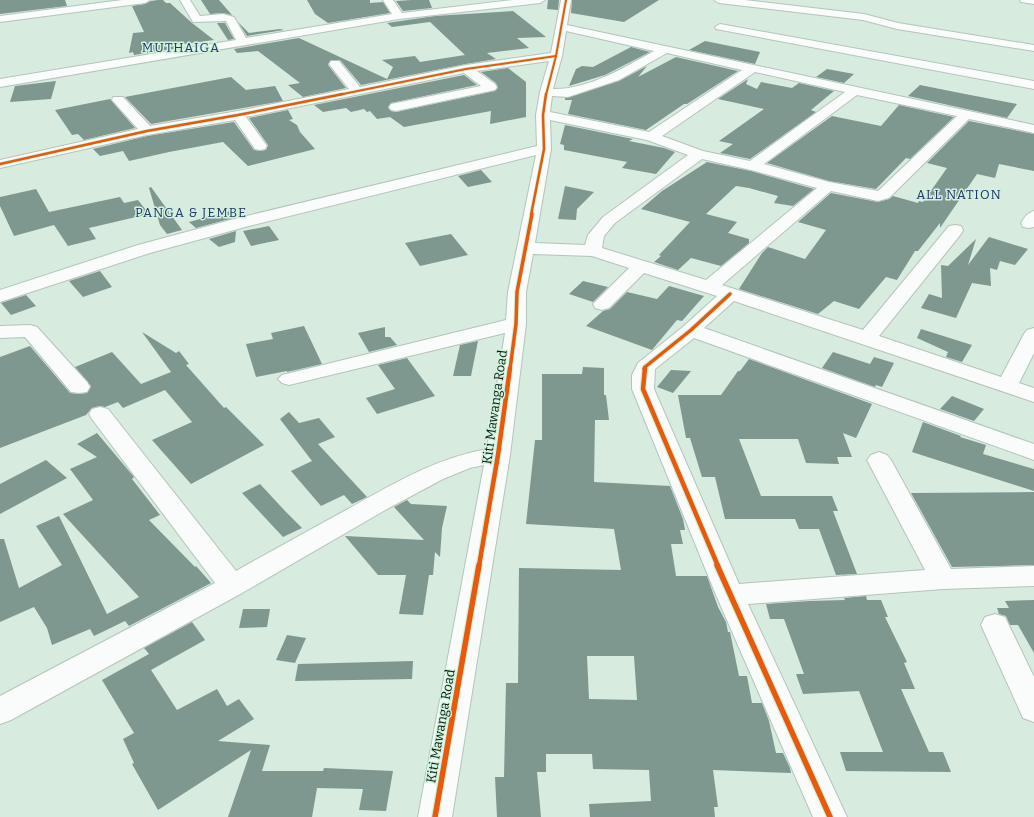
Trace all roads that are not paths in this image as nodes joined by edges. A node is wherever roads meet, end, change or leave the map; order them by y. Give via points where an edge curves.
1 (145, 0) edge
2 (185, 0) edge
3 (388, 0) edge
4 (540, 0) edge
5 (566, 0) edge
6 (719, 0) edge
7 (1025, 0) edge
8 (1034, 1) edge
9 (399, 16) junction
10 (0, 19) edge
11 (720, 26) dead end
12 (561, 27) junction
13 (243, 43) junction
14 (1034, 48) edge
15 (664, 50) junction
16 (556, 56) junction
17 (335, 64) dead end
18 (752, 68) junction
19 (466, 69) junction
20 (0, 83) edge
21 (1034, 85) edge
22 (357, 91) junction
23 (854, 91) junction
24 (546, 92) junction
25 (118, 100) dead end
26 (396, 107) dead end
27 (966, 114) junction
28 (238, 115) junction
29 (543, 115) junction
30 (1034, 129) edge
31 (147, 131) junction
32 (652, 137) junction
33 (260, 146) dead end
34 (544, 149) junction
35 (699, 154) junction
36 (0, 164) edge
37 (753, 166) junction
38 (828, 186) junction
39 (954, 230) dead end
40 (525, 248) junction
41 (593, 251) junction
42 (641, 266) junction
43 (719, 290) junction
44 (0, 296) edge
45 (602, 304) dead end
46 (516, 324) junction
47 (690, 330) junction
48 (0, 332) edge
49 (1034, 334) edge
50 (867, 338) junction
51 (289, 379) dead end
52 (1007, 385) junction
53 (79, 386) dead end
54 (1034, 394) edge
55 (100, 414) dead end
56 (1034, 452) edge
57 (498, 455) junction
58 (879, 460) dead end
59 (1034, 576) edge
60 (943, 579) junction
61 (232, 586) junction
62 (730, 595) junction
63 (995, 625) dead end
64 (1034, 709) edge
65 (0, 710) edge
66 (434, 817) edge
67 (830, 817) edge

1 - 10 street
2 - 13 street via 197,20 223,17 230,19
3 - 9 street
4 - 9 street
5 - 12 street, Kiti Mawanga Road
6 - 14 street via 864,17 897,26
7 - 8 street
9 - 13 street
11 - 21 street
12 - 15 street
12 - 16 street, Kiti Mawanga Road
13 - 20 street
15 - 18 street
15 - 24 street via 615,77 568,93
16 - 19 street
16 - 24 street, Kiti Mawanga Road
17 - 22 street
18 - 23 street
18 - 32 street
19 - 22 street
19 - 26 street via 491,87
22 - 28 street
23 - 27 street
23 - 37 street
24 - 29 street, Kiti Mawanga Road
25 - 31 street
27 - 30 street
27 - 38 street via 883,195 870,195
28 - 31 street
28 - 33 street
29 - 32 street
29 - 34 street, Kiti Mawanga Road
31 - 36 street
32 - 35 street
34 - 40 street, Kiti Mawanga Road
34 - 44 street via 144,249
35 - 37 street
35 - 41 street via 609,220 596,235
37 - 38 street
38 - 43 street
39 - 50 street
40 - 41 street
40 - 46 street, Kiti Mawanga Road via 517,292
41 - 42 street
42 - 43 street
42 - 45 street
43 - 47 street
43 - 50 street
46 - 51 street
46 - 57 street, Kiti Mawanga Road
47 - 56 street
47 - 62 street via 645,367 643,389
48 - 53 street via 30,331
49 - 52 street
50 - 52 street
52 - 54 street
55 - 61 street
57 - 61 street via 465,460 435,473
57 - 66 street, Kiti Mawanga Road
58 - 60 street
59 - 60 street
60 - 62 street
61 - 65 street
62 - 67 street
63 - 64 street

